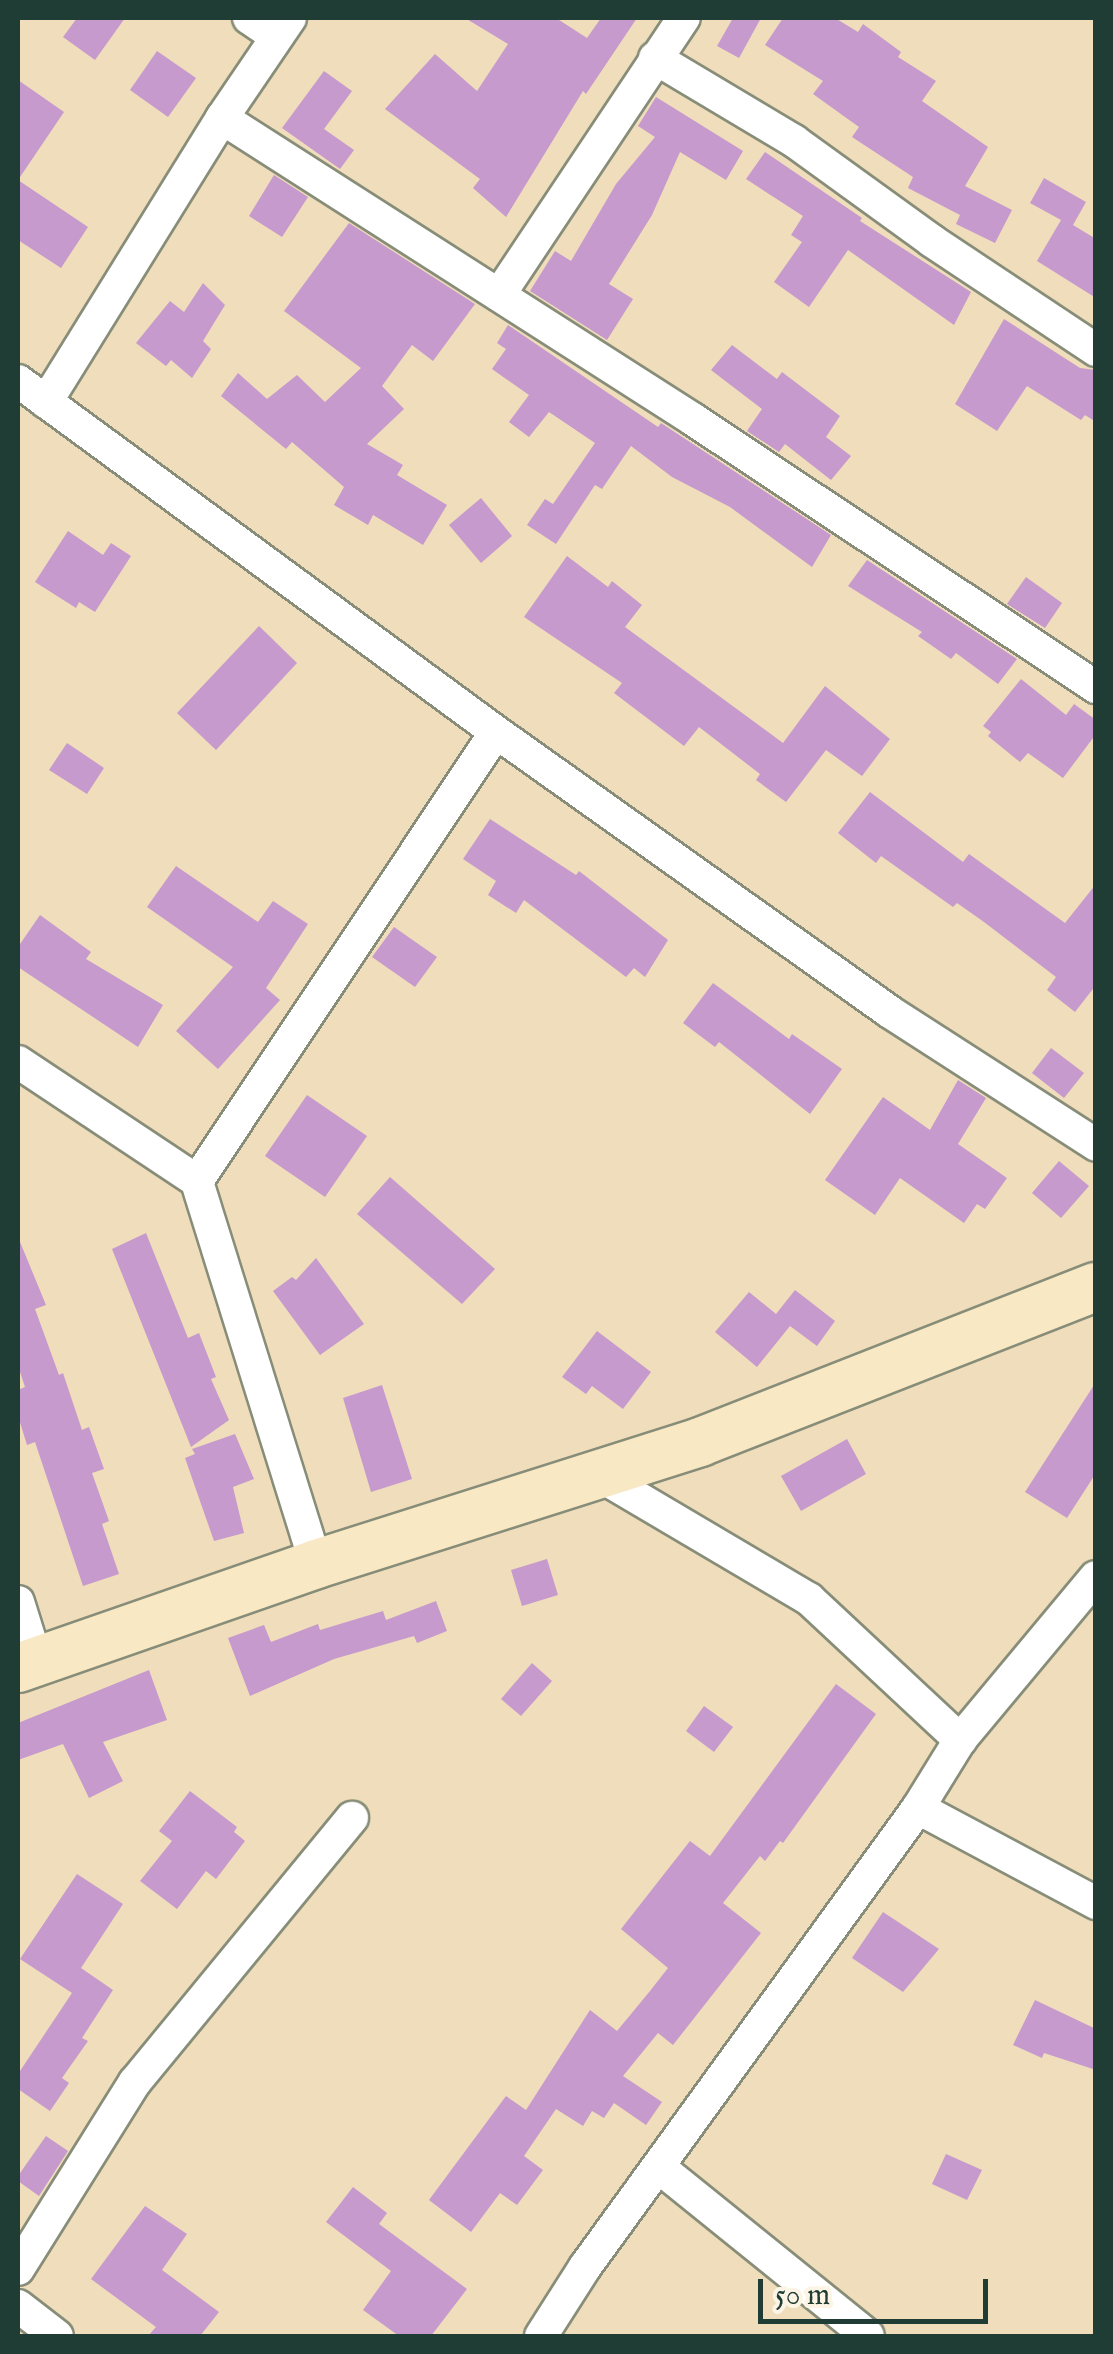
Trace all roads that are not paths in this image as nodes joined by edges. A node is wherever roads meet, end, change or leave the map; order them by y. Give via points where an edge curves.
1 (684, 18) edge
2 (272, 24) edge
3 (655, 58) junction
4 (222, 118) junction
5 (499, 295) junction
6 (1096, 350) edge
7 (18, 381) edge
8 (46, 402) junction
9 (1096, 688) edge
10 (496, 732) junction
11 (18, 1062) edge
12 (1096, 1145) edge
13 (196, 1181) junction
14 (1096, 1288) edge
15 (599, 1475) junction
16 (316, 1564) junction
17 (1096, 1577) edge
18 (18, 1602) edge
19 (27, 1666) edge
20 (960, 1740) junction
21 (918, 1808) junction
22 (352, 1818) dead end
23 (1096, 1903) edge
24 (660, 2168) junction
25 (18, 2269) edge
26 (18, 2306) edge
27 (56, 2336) edge
28 (541, 2336) edge
29 (868, 2336) edge

1 - 3 street
2 - 4 street
3 - 5 street
3 - 6 street via 794,141
4 - 5 street
4 - 8 street
5 - 9 street
7 - 8 street
8 - 10 street
10 - 12 street via 890,1012
10 - 13 street
11 - 13 street
13 - 16 street
14 - 15 main road
15 - 16 main road
15 - 20 street via 809,1599
16 - 19 main road
17 - 20 street
18 - 19 street
20 - 21 street
21 - 23 street
21 - 24 street
22 - 25 street via 135,2082
24 - 28 street
24 - 29 street
26 - 27 street

